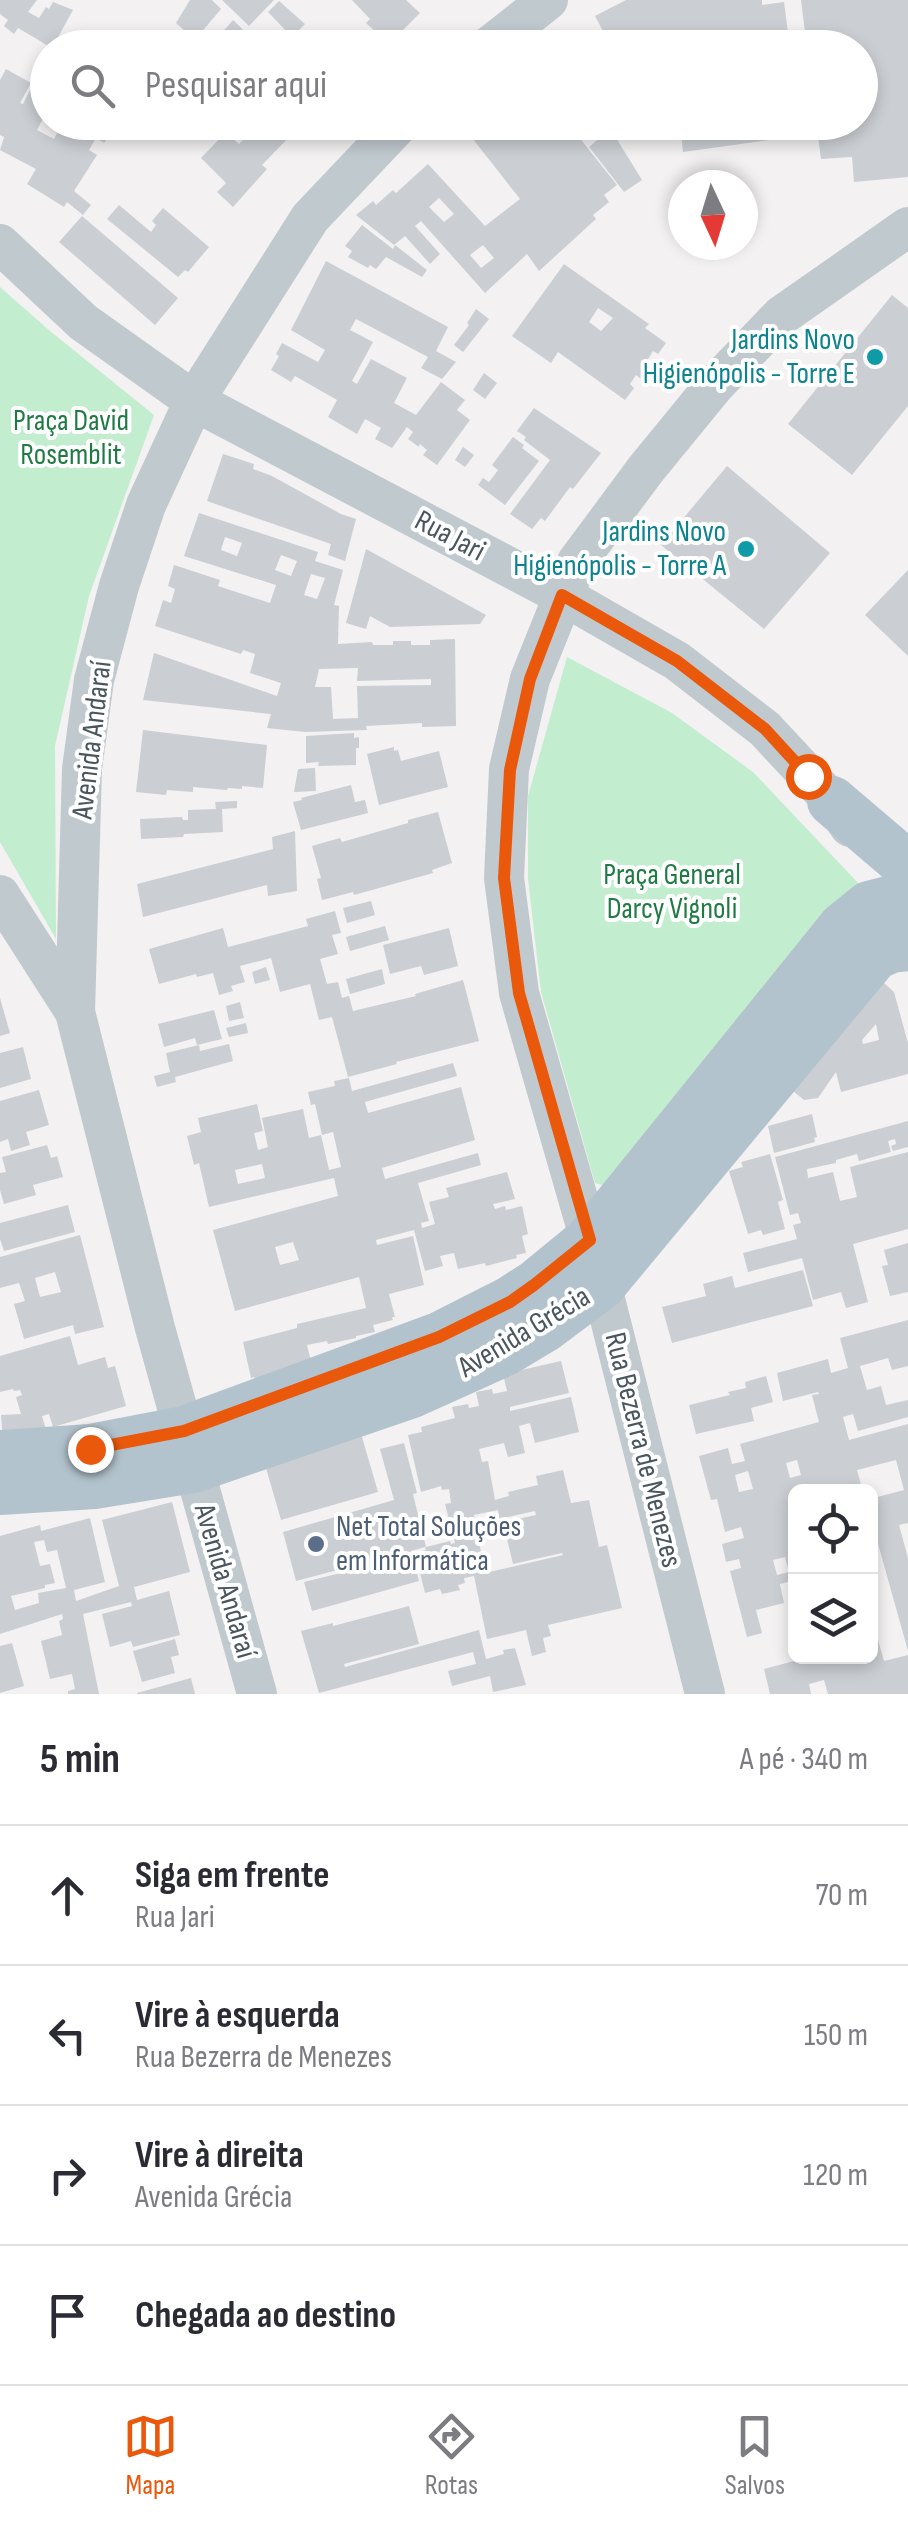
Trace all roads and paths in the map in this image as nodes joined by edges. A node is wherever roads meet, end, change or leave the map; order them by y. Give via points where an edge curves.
1 (548, 0) edge
2 (510, 30) edge
3 (385, 140) edge
4 (908, 227) edge
5 (0, 244) edge
6 (194, 401) junction
7 (562, 595) junction
8 (832, 801) joint
9 (906, 891) edge
10 (0, 895) edge
11 (908, 946) edge
12 (75, 1012) junction
13 (596, 1262) junction
14 (189, 1449) junction
15 (0, 1455) edge
16 (0, 1490) edge
17 (256, 1694) edge
18 (705, 1694) edge

1 - 2 street
3 - 6 street, Avenida Andaraí via 310,218
4 - 7 street, Rua Bezerra de Menezes via 780,316 714,386 577,562
5 - 6 street, Rua Jari via 82,322
6 - 7 street, Rua Jari
6 - 12 street, Avenida Andaraí via 146,505 94,680 82,769
7 - 8 street, Rua Jari via 677,661 765,729
7 - 13 street, Rua Bezerra de Menezes via 530,679 510,770 504,878 519,993
8 - 9 main road
9 - 13 main road, Avenida Grécia via 869,906 843,927
10 - 12 street
11 - 13 main road, Avenida Grécia via 875,955
12 - 14 street, Avenida Andaraí
13 - 14 main road, Avenida Grécia
13 - 18 street, Rua Bezerra de Menezes
14 - 15 main road, Avenida Grécia
14 - 16 main road, Avenida Grécia via 94,1484
14 - 17 street, Avenida Andaraí

